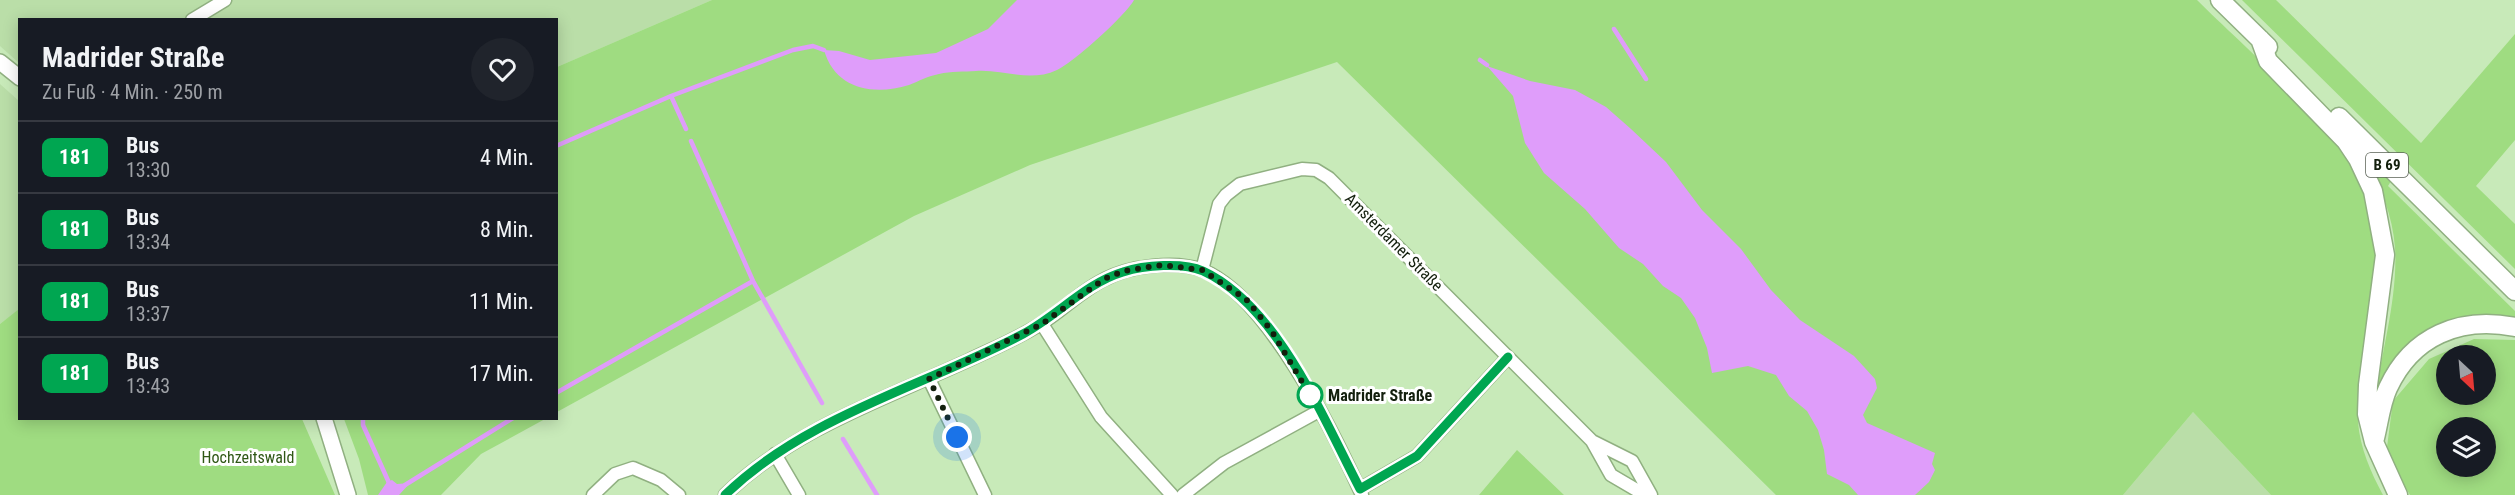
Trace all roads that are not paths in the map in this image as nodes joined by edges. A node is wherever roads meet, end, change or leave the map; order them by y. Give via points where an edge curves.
1 (225, 0) edge
2 (2220, 0) edge
3 (195, 18) edge
4 (2260, 39) junction
5 (0, 62) edge
6 (18, 76) edge
7 (1202, 270) junction
8 (2515, 291) edge
9 (1042, 324) junction
10 (2515, 327) edge
11 (1508, 357) junction
12 (929, 379) junction
13 (1319, 411) junction
14 (325, 420) edge
15 (1592, 441) junction
16 (2374, 442) junction
17 (775, 454) junction
18 (1361, 492) edge
19 (348, 495) edge
20 (593, 495) edge
21 (679, 495) edge
22 (725, 495) edge
23 (799, 495) edge
24 (985, 495) edge
25 (1172, 495) edge
26 (1183, 495) edge
27 (1645, 495) edge
28 (1651, 495) edge
29 (2398, 495) edge

1 - 3 street
2 - 4 main road, B 69
4 - 8 main road, B 69
4 - 16 main road via 2268,61 2346,141 2373,191 2385,255 2368,385 2367,414
5 - 6 street
7 - 9 street via 1162,265 1124,271 1104,279
7 - 11 street, Amsterdamer Straße via 1219,204 1226,195 1240,184 1302,169 1316,170 1329,178
7 - 13 street via 1246,299 1271,330
9 - 12 street
9 - 25 street via 1101,417
10 - 16 main road via 2456,326 2414,351 2387,390
11 - 15 street, Amsterdamer Straße
11 - 18 street via 1417,456
12 - 17 street via 842,417
12 - 24 street
13 - 18 street
13 - 26 street via 1224,463
14 - 19 street
15 - 27 street, Amsterdamer Straße via 1611,475
15 - 28 street, Amsterdamer Straße via 1632,461
16 - 29 main road
17 - 22 street
17 - 23 street
20 - 21 street via 615,474 633,468 661,480

